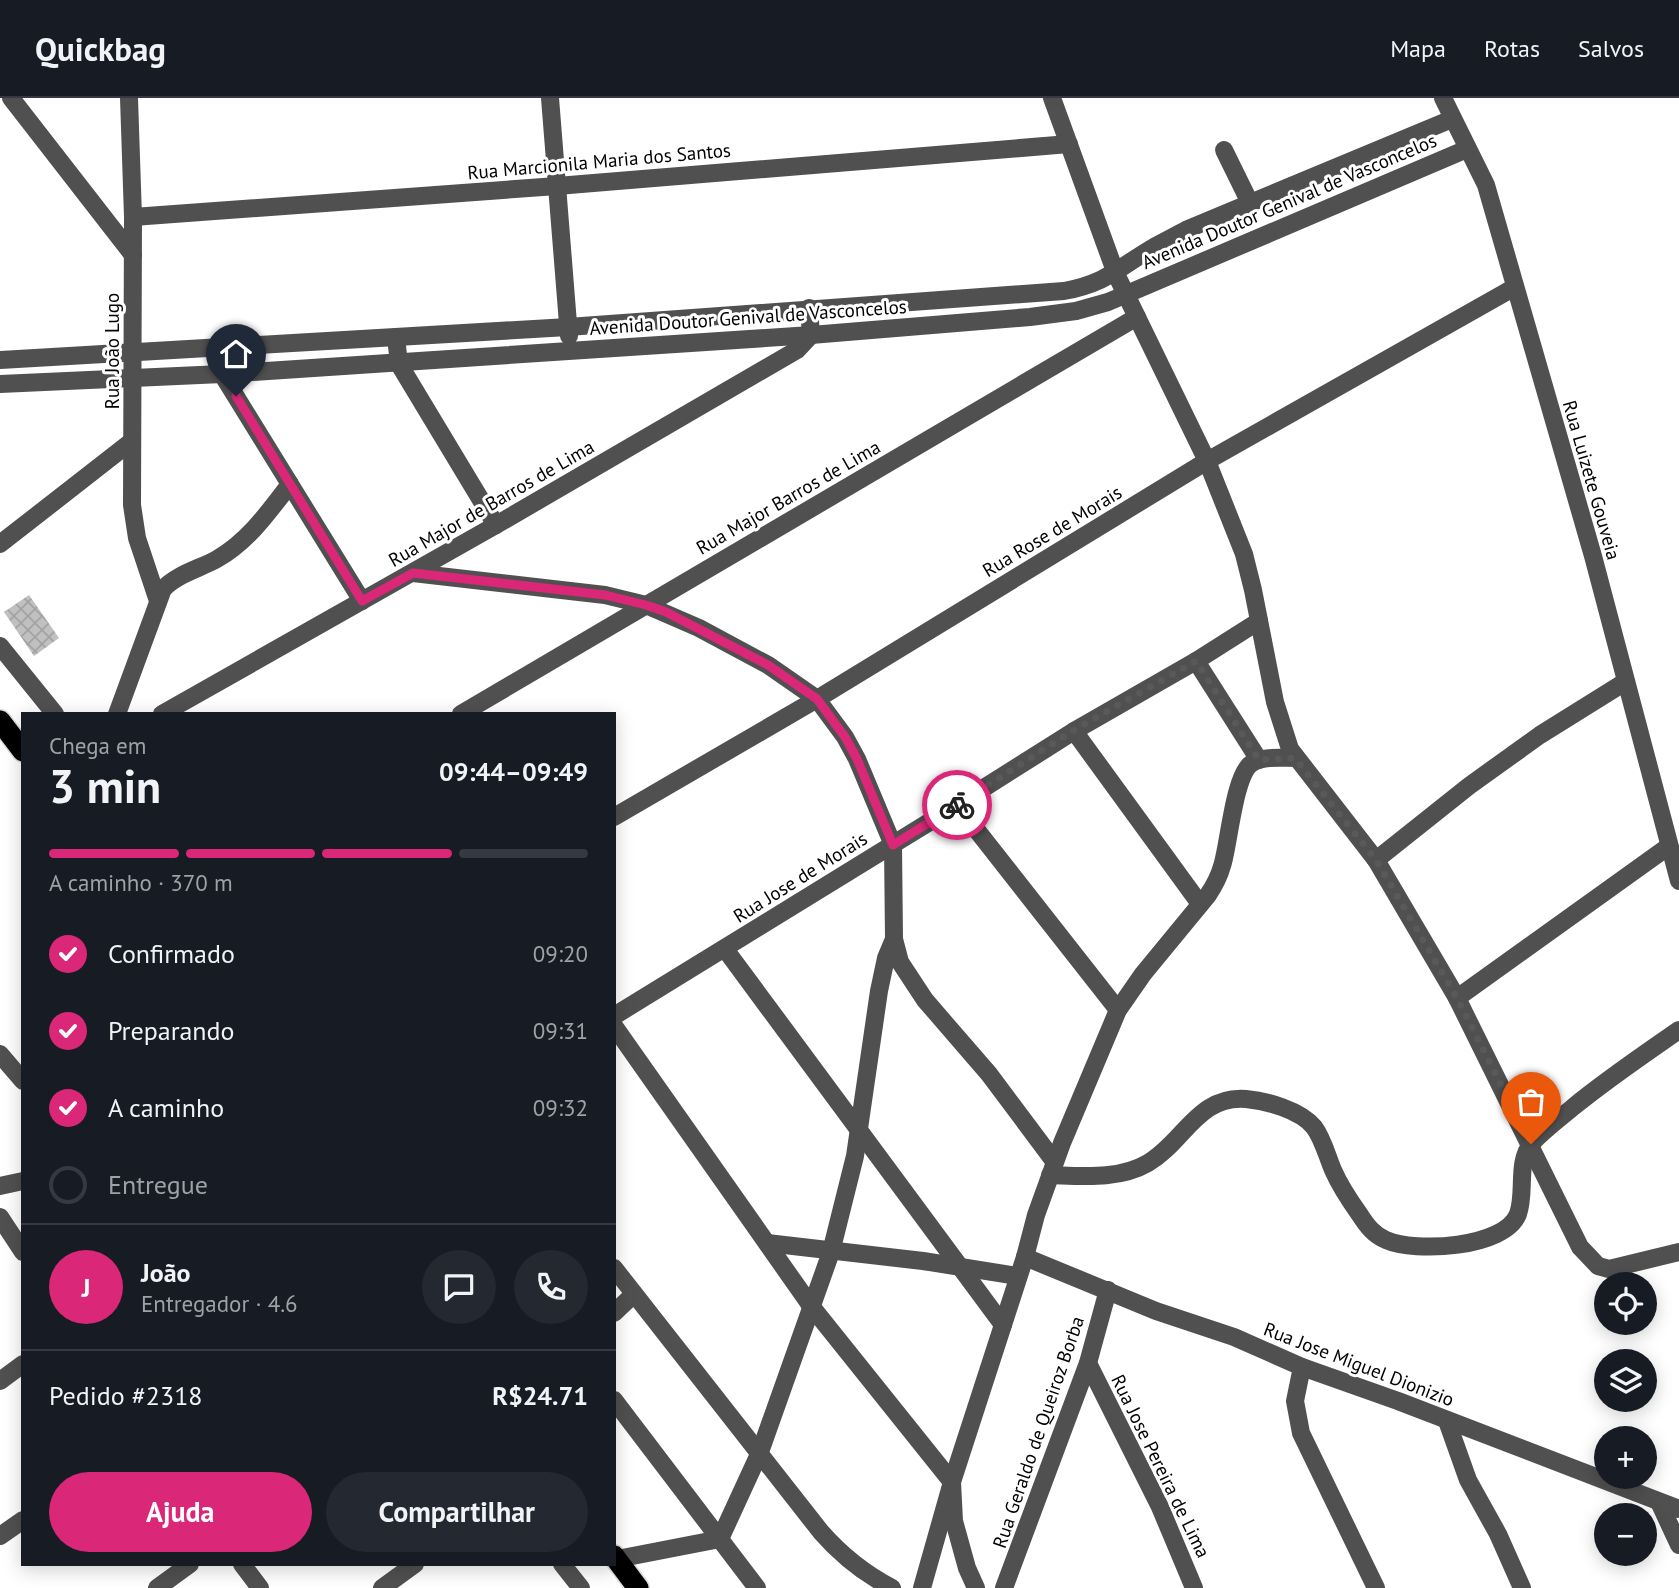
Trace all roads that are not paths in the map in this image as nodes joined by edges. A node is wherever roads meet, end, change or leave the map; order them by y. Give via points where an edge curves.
1 (11, 98) edge
2 (129, 98) edge
3 (550, 98) edge
4 (1052, 98) edge
5 (1443, 98) edge
6 (1452, 118) junction
7 (1069, 144) junction
8 (1467, 149) junction
9 (1224, 150) dead end
10 (557, 186) junction
11 (1251, 203) junction
12 (133, 217) junction
13 (133, 256) junction
14 (1116, 274) junction
15 (1515, 287) junction
16 (1125, 293) junction
17 (809, 309) junction
18 (1136, 317) junction
19 (568, 327) junction
20 (811, 335) junction
21 (396, 337) junction
22 (570, 350) junction
23 (133, 354) junction
24 (0, 360) edge
25 (399, 363) junction
26 (222, 374) junction
27 (133, 378) junction
28 (0, 382) edge
29 (132, 441) junction
30 (1207, 461) junction
31 (290, 484) junction
32 (496, 526) junction
33 (0, 544) edge
34 (413, 573) junction
35 (158, 601) junction
36 (362, 601) junction
37 (646, 605) junction
38 (1259, 621) junction
39 (0, 646) edge
40 (1196, 661) junction
41 (1625, 682) junction
42 (817, 699) junction
43 (53, 712) edge
44 (118, 712) edge
45 (166, 712) edge
46 (464, 712) edge
47 (0, 721) edge
48 (1074, 730) junction
49 (21, 748) edge
50 (1295, 758) junction
51 (1259, 760) junction
52 (957, 805) junction
53 (616, 816) edge
54 (893, 845) junction
55 (1669, 846) junction
56 (1376, 860) junction
57 (1679, 881) edge
58 (1200, 904) junction
59 (894, 939) junction
60 (725, 949) junction
61 (1457, 998) junction
62 (1118, 1010) junction
63 (616, 1015) edge
64 (616, 1029) edge
65 (1679, 1030) edge
66 (0, 1055) edge
67 (21, 1079) edge
68 (859, 1133) junction
69 (1531, 1144) junction
70 (1052, 1168) junction
71 (21, 1181) edge
72 (0, 1186) edge
73 (0, 1217) edge
74 (767, 1243) junction
75 (21, 1249) edge
76 (831, 1252) junction
77 (1679, 1252) edge
78 (1025, 1257) junction
79 (960, 1267) junction
80 (616, 1271) edge
81 (1018, 1276) junction
82 (1108, 1290) junction
83 (634, 1294) junction
84 (811, 1306) junction
85 (616, 1312) edge
86 (1003, 1325) junction
87 (1087, 1363) junction
88 (21, 1365) edge
89 (1301, 1367) junction
90 (0, 1381) edge
91 (616, 1403) edge
92 (1447, 1420) junction
93 (760, 1452) junction
94 (952, 1482) junction
95 (1659, 1502) junction
96 (1679, 1509) edge
97 (21, 1521) edge
98 (0, 1536) edge
99 (720, 1539) junction
100 (1679, 1545) edge
101 (616, 1558) edge
102 (187, 1566) edge
103 (244, 1566) edge
104 (412, 1566) edge
105 (564, 1566) edge
106 (157, 1588) edge
107 (260, 1588) edge
108 (382, 1588) edge
109 (581, 1588) edge
110 (638, 1588) edge
111 (757, 1588) edge
112 (892, 1588) edge
113 (922, 1588) edge
114 (976, 1588) edge
115 (1005, 1588) edge
116 (1194, 1588) edge
117 (1376, 1588) edge
118 (1522, 1588) edge

1 - 13 street
2 - 12 street, Rua João Lugo
3 - 10 street
4 - 7 street
5 - 6 street, Rua Luizete Gouveia
6 - 8 street, Rua Luizete Gouveia
6 - 11 street, Avenida Doutor Genival de Vasconcelos
7 - 10 street, Rua Marcionila Maria dos Santos
7 - 14 street
8 - 15 street, Rua Luizete Gouveia via 1483,175
8 - 16 street, Avenida Doutor Genival de Vasconcelos
9 - 11 street
10 - 12 street, Rua Marcionila Maria dos Santos
10 - 19 street
11 - 14 street, Avenida Doutor Genival de Vasconcelos via 1177,235
12 - 13 street, Rua João Lugo
13 - 23 street, Rua João Lugo
14 - 16 street
14 - 17 street, Avenida Doutor Genival de Vasconcelos via 1064,291
15 - 30 street, Rua Rose de Morais
15 - 41 street, Rua Luizete Gouveia
16 - 18 street
16 - 20 street, Avenida Doutor Genival de Vasconcelos via 1091,308 1059,314
17 - 19 street, Avenida Doutor Genival de Vasconcelos
17 - 20 street
18 - 30 street
18 - 37 street, Rua Major Barros de Lima
19 - 21 street, Avenida Doutor Genival de Vasconcelos
19 - 22 street
20 - 22 street, Avenida Doutor Genival de Vasconcelos
20 - 32 street, Rua Major de Barros de Lima via 797,350
21 - 23 street, Avenida Doutor Genival de Vasconcelos
21 - 25 street
22 - 25 street, Avenida Doutor Genival de Vasconcelos
23 - 24 street, Avenida Doutor Genival de Vasconcelos
23 - 27 street, Rua João Lugo
25 - 26 street, Avenida Doutor Genival de Vasconcelos
25 - 32 street
26 - 27 street, Avenida Doutor Genival de Vasconcelos
26 - 31 street
27 - 28 street, Avenida Doutor Genival de Vasconcelos
27 - 29 street, Rua João Lugo
29 - 33 street
29 - 35 street, Rua João Lugo via 134,522
30 - 38 street via 1244,554
30 - 42 street, Rua Rose de Morais
31 - 35 street via 248,536 218,559 168,584
31 - 36 street
32 - 34 street, Rua Major de Barros de Lima
34 - 36 street, Rua Major de Barros de Lima
34 - 37 street via 605,595
35 - 44 street
36 - 45 street, Rua Major de Barros de Lima
37 - 42 street via 768,665
37 - 46 street, Rua Major Barros de Lima
38 - 40 street, Rua Jose de Morais
38 - 50 street via 1279,721
39 - 43 street
40 - 48 street, Rua Jose de Morais
40 - 51 street
41 - 55 street, Rua Luizete Gouveia
41 - 56 street via 1540,735
42 - 53 street, Rua Rose de Morais
42 - 54 street via 857,759
47 - 49 highway
48 - 52 street, Rua Jose de Morais
48 - 58 street
50 - 51 street
50 - 56 street
51 - 58 street via 1245,772 1222,869
52 - 54 street, Rua Jose de Morais
52 - 62 street
54 - 59 street
54 - 60 street, Rua Jose de Morais
55 - 57 street, Rua Luizete Gouveia
55 - 61 street
56 - 61 street
58 - 62 street
59 - 68 street via 879,991
59 - 70 street via 900,962 914,985 989,1074
60 - 63 street, Rua Jose de Morais
60 - 68 street
61 - 69 street
62 - 70 street
64 - 74 street
65 - 69 street via 1586,1096
66 - 67 street
68 - 76 street
68 - 79 street
69 - 70 street via 1515,1221 1496,1235 1451,1245 1406,1245 1375,1234 1340,1186 1313,1126 1283,1109 1247,1099 1208,1107 1158,1155 1133,1169 1107,1175
69 - 77 street via 1580,1247 1598,1266 1622,1267
70 - 78 street
71 - 72 street
73 - 75 street
74 - 76 street
74 - 84 street
76 - 79 street
76 - 84 street
78 - 81 street
78 - 82 street, Rua Jose Miguel Dionizio
79 - 81 street
79 - 86 street
80 - 83 street
81 - 86 street
82 - 87 street, Rua Geraldo de Queiroz Borba
82 - 89 street, Rua Jose Miguel Dionizio
83 - 85 street
83 - 93 street
84 - 93 street
84 - 94 street
86 - 94 street
87 - 115 street, Rua Geraldo de Queiroz Borba
87 - 116 street, Rua Jose Pereira de Lima via 1160,1507
88 - 90 street
89 - 92 street, Rua Jose Miguel Dionizio
89 - 117 street via 1295,1401 1301,1433
91 - 99 street
92 - 95 street, Rua Jose Miguel Dionizio
92 - 118 street via 1468,1480
93 - 99 street
93 - 112 street via 842,1556
94 - 113 street
94 - 114 street via 954,1521
95 - 96 street, Rua Jose Miguel Dionizio
95 - 100 street
97 - 98 street
99 - 101 street
99 - 111 street
101 - 110 highway
102 - 106 street
103 - 107 street
104 - 108 street
105 - 109 street

